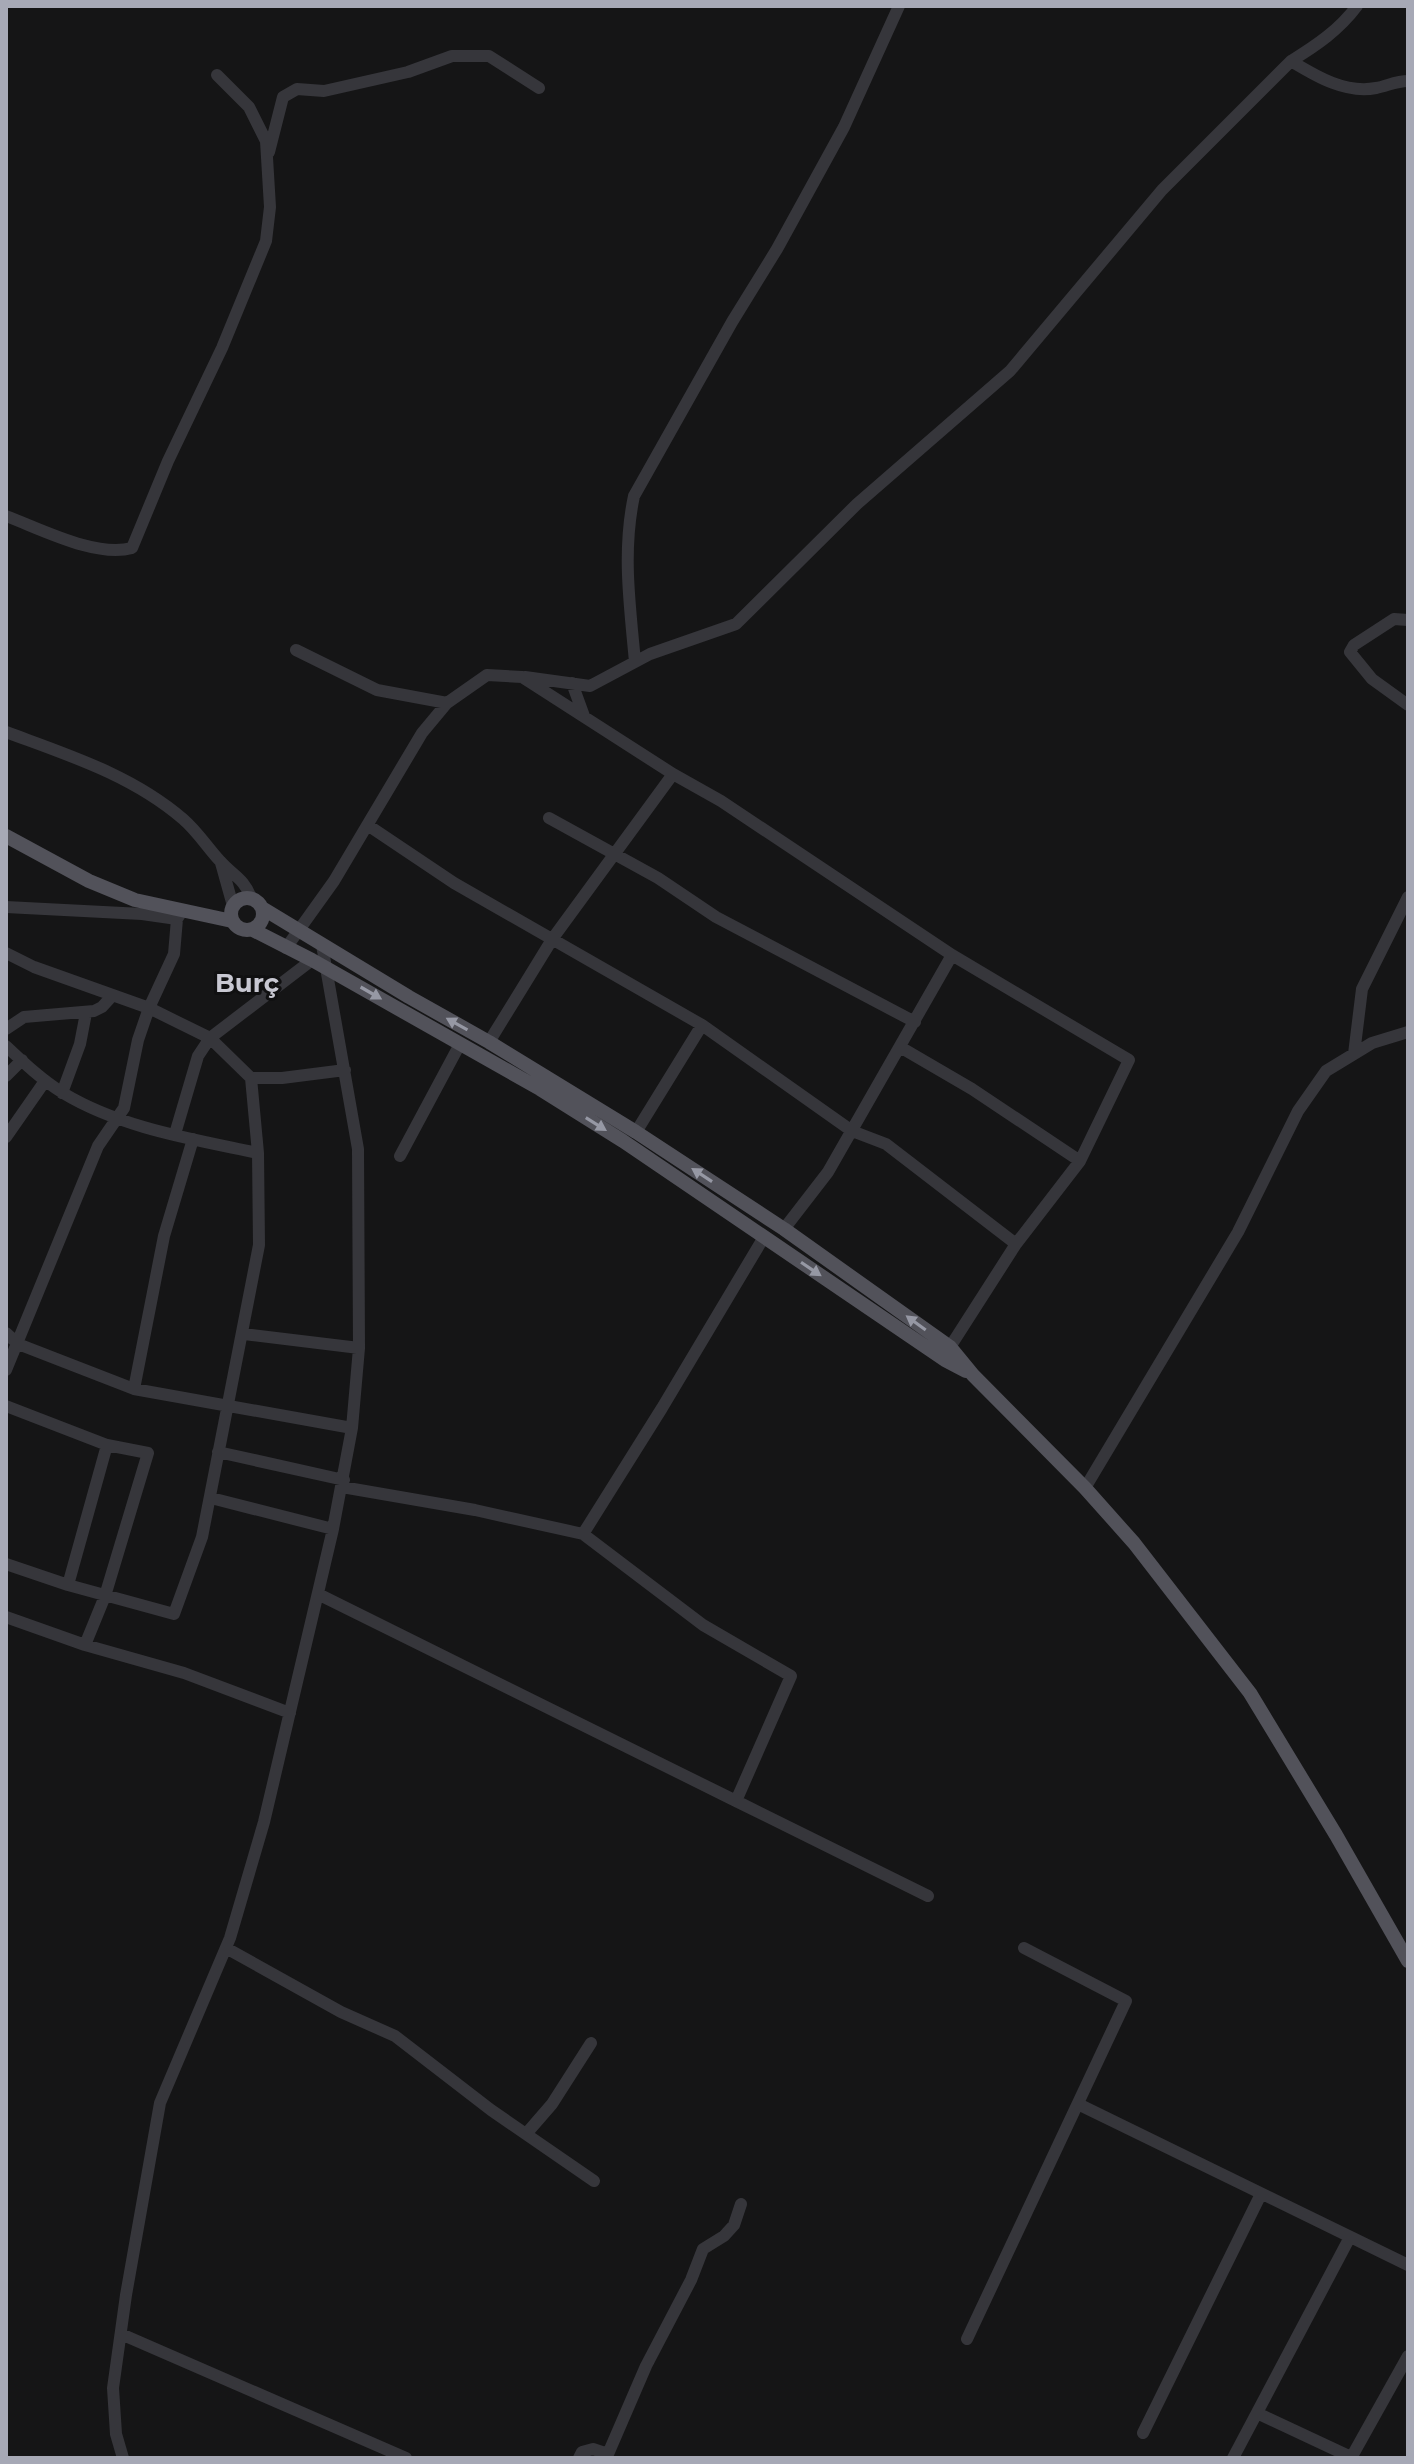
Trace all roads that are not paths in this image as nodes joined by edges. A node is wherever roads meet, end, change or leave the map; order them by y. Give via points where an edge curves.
1 (899, 6) edge
2 (1357, 6) edge
3 (1291, 61) junction
4 (217, 75) dead end
5 (1408, 81) edge
6 (539, 88) dead end
7 (267, 159) junction
8 (6, 516) edge
9 (1408, 620) edge
10 (296, 650) dead end
11 (635, 662) junction
12 (522, 677) junction
13 (572, 683) junction
14 (447, 703) junction
15 (1408, 705) edge
16 (584, 716) junction
17 (6, 732) edge
18 (673, 774) junction
19 (549, 818) dead end
20 (369, 826) junction
21 (6, 836) edge
22 (614, 854) junction
23 (221, 863) junction
24 (1408, 897) edge
25 (256, 903) junction
26 (6, 907) edge
27 (232, 913) junction
28 (180, 915) junction
29 (297, 929) junction
30 (253, 930) junction
31 (553, 938) junction
32 (322, 945) junction
33 (286, 948) junction
34 (6, 953) edge
35 (952, 955) junction
36 (312, 960) junction
37 (327, 968) junction
38 (112, 996) junction
39 (149, 1008) junction
40 (86, 1013) junction
41 (915, 1022) junction
42 (702, 1025) junction
43 (6, 1029) edge
44 (1408, 1032) edge
45 (210, 1038) junction
46 (489, 1042) junction
47 (460, 1044) junction
48 (6, 1046) edge
49 (900, 1047) junction
50 (1354, 1054) junction
51 (22, 1060) junction
52 (345, 1070) junction
53 (6, 1076) edge
54 (251, 1078) junction
55 (45, 1081) junction
56 (62, 1093) junction
57 (115, 1118) junction
58 (852, 1131) junction
59 (636, 1132) junction
60 (175, 1134) junction
61 (6, 1137) edge
62 (193, 1139) junction
63 (258, 1153) junction
64 (400, 1156) dead end
65 (1080, 1161) junction
66 (760, 1213) junction
67 (750, 1228) junction
68 (784, 1229) junction
69 (764, 1237) junction
70 (1016, 1244) junction
71 (6, 1333) edge
72 (244, 1334) junction
73 (18, 1344) junction
74 (950, 1347) junction
75 (359, 1348) junction
76 (6, 1370) edge
77 (973, 1375) junction
78 (134, 1389) junction
79 (228, 1405) junction
80 (6, 1406) edge
81 (352, 1428) junction
82 (107, 1445) junction
83 (218, 1452) junction
84 (343, 1484) junction
85 (1085, 1488) junction
86 (211, 1498) junction
87 (333, 1529) junction
88 (583, 1534) junction
89 (6, 1564) edge
90 (68, 1585) junction
91 (318, 1594) junction
92 (105, 1596) junction
93 (6, 1617) edge
94 (85, 1645) junction
95 (290, 1713) junction
96 (736, 1801) junction
97 (928, 1896) dead end
98 (1404, 1940) edge
99 (226, 1948) junction
100 (1024, 1948) dead end
101 (1408, 1961) edge
102 (591, 2043) dead end
103 (1078, 2104) junction
104 (526, 2134) junction
105 (594, 2181) dead end
106 (1261, 2194) junction
107 (741, 2204) dead end
108 (1350, 2237) junction
109 (1408, 2265) edge
110 (121, 2334) junction
111 (967, 2339) dead end
112 (1408, 2356) edge
113 (1257, 2413) junction
114 (1143, 2433) dead end
115 (116, 2434) junction
116 (111, 2458) edge
117 (123, 2458) edge
118 (406, 2458) edge
119 (579, 2458) edge
120 (1233, 2458) edge
121 (1352, 2458) edge

1 - 11 street via 844,127 634,496 626,568
2 - 3 street via 1345,23
3 - 5 street via 1324,80 1353,88
3 - 11 street via 1162,190 1010,371 857,504 736,624
4 - 7 street via 249,107 266,141
6 - 7 street via 489,56 452,56 324,91 297,89 283,97
7 - 8 street via 266,241 132,548 112,551 80,544
9 - 15 street via 1394,619 1350,652 1372,679
10 - 14 street via 377,690
11 - 13 street via 590,686
12 - 13 street
12 - 14 street via 487,675
12 - 16 street
13 - 16 street
14 - 20 street via 422,733
16 - 18 street
17 - 23 street via 108,770 142,789 185,820
18 - 22 street
18 - 35 street
19 - 22 street
20 - 29 street
20 - 31 street via 454,883
21 - 28 main road via 89,881
22 - 31 street
22 - 41 street via 716,917
23 - 25 street via 243,881
23 - 27 street
24 - 50 street via 1362,989
25 - 27 main road via 241,899
25 - 29 main road
25 - 30 main road via 261,923
26 - 28 street
27 - 28 main road
27 - 30 main road via 238,928
28 - 39 street via 174,954
29 - 32 main road
29 - 33 street
30 - 33 main road
31 - 42 street
31 - 46 street
32 - 37 street
46 -> 32 main road
33 - 36 main road
34 - 38 street
35 - 41 street
35 - 65 street via 1129,1060
36 - 37 main road
36 - 45 street
37 -> 47 main road
37 - 52 street
38 - 39 street
38 - 40 street
39 - 45 street
39 - 57 street via 124,1108
40 - 43 street via 24,1017
40 - 56 street
41 - 49 street
42 - 58 street
42 - 59 street
44 - 50 street
45 - 54 street
45 - 60 street via 198,1056
46 - 59 main road
47 - 64 street
47 -> 67 main road via 623,1141
48 - 51 street
49 - 58 street
49 - 65 street
50 - 85 street via 1326,1071 1298,1111 1238,1232
51 - 53 street
51 - 55 street
52 - 54 street
52 - 75 street via 358,1149
54 - 63 street
55 - 56 street
55 - 61 street
56 - 57 street
57 - 60 street
57 - 73 street via 98,1146
58 - 68 street
58 - 70 street via 886,1144
66 -> 59 main road
60 - 62 street
62 - 63 street
62 - 78 street via 164,1236
63 - 72 street via 259,1245
65 - 70 street
66 - 67 main road
66 - 68 main road
67 - 69 main road
74 -> 68 main road
69 -> 77 main road
69 - 88 street
70 - 74 street
71 - 73 street
72 - 75 street
72 - 79 street
73 - 76 street
73 - 78 street
74 - 77 main road
75 - 81 street
77 - 85 main road
78 - 79 street
79 - 81 street
79 - 83 street
80 - 82 street
81 - 84 street
82 - 90 street
82 - 92 street via 148,1453
83 - 84 street
83 - 86 street
84 - 87 street
84 - 88 street
85 - 98 main road via 1250,1693
86 - 87 street
86 - 92 street via 174,1614
87 - 91 street
88 - 96 street via 703,1625 791,1676
89 - 90 street
90 - 92 street
91 - 95 street
91 - 96 street
92 - 94 street
93 - 94 street
94 - 95 street via 184,1673
95 - 99 street
96 - 97 street
98 - 101 main road
99 - 104 street via 395,2036
99 - 110 street via 160,2103
100 - 103 street via 1126,2001
102 - 104 street
103 - 106 street
103 - 111 street
104 - 105 street
106 - 108 street
106 - 114 street
107 - 119 street via 734,2225 703,2249 608,2454 593,2449
108 - 109 street
108 - 113 street
110 - 115 street via 113,2388
110 - 118 street
112 - 121 street
113 - 120 street
113 - 121 street
115 - 116 street
115 - 117 street

